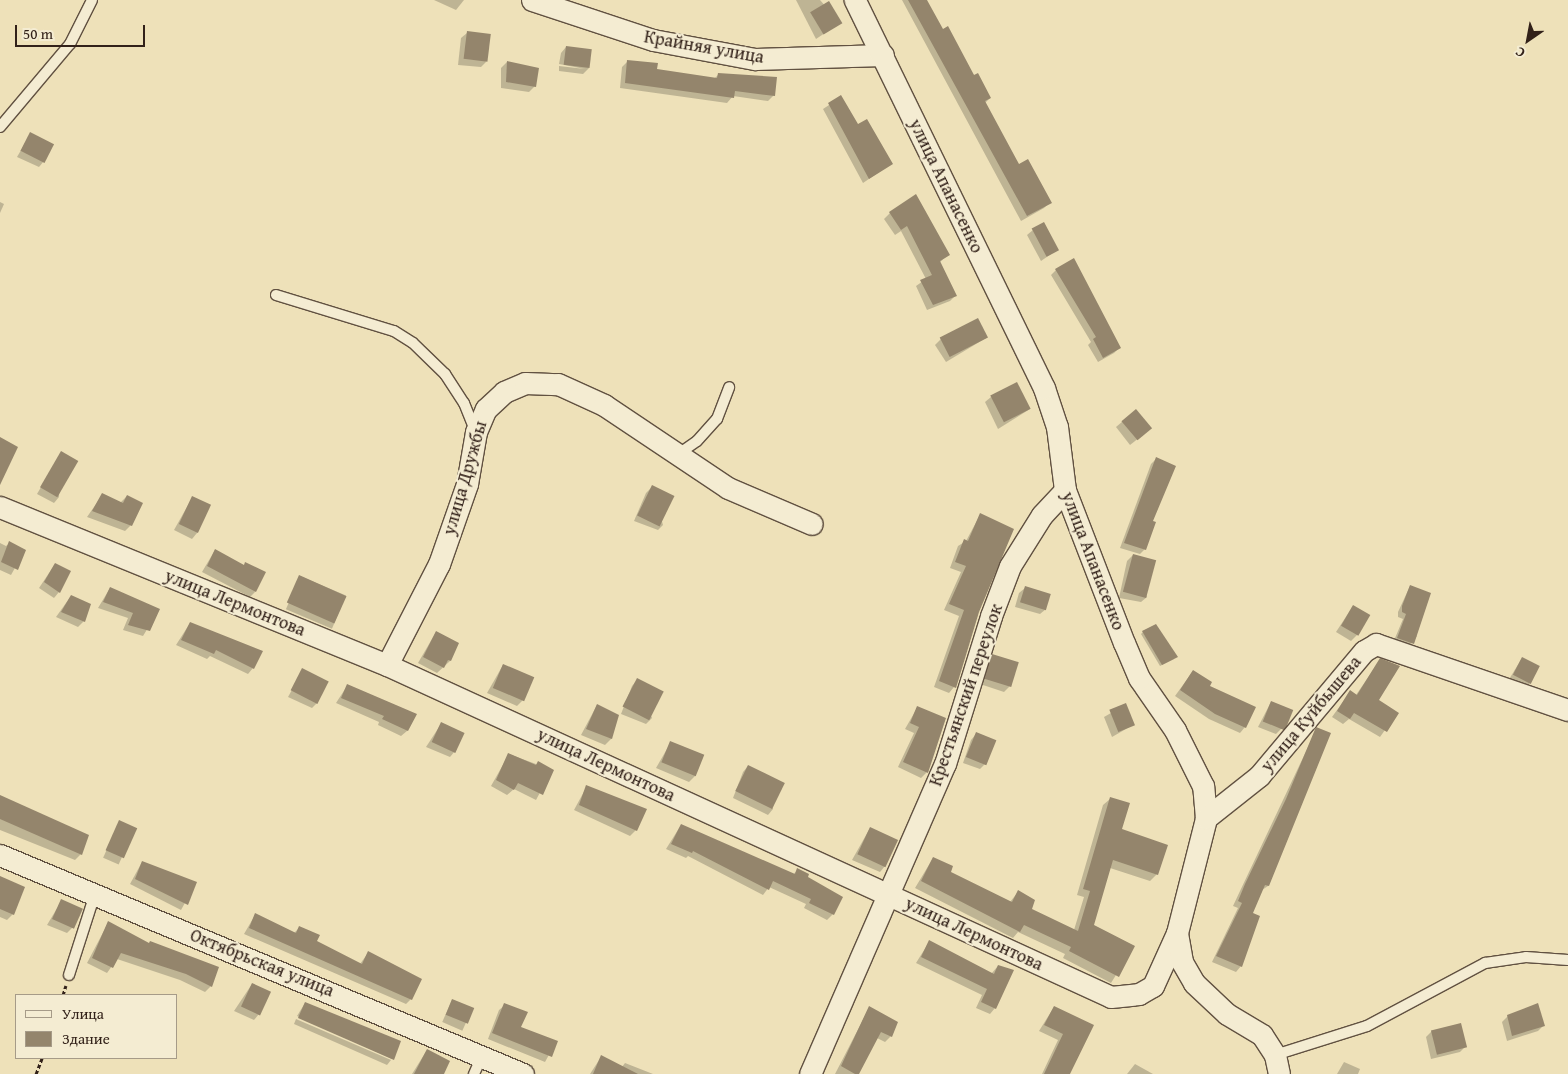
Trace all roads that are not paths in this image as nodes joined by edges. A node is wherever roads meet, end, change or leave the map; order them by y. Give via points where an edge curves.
1 (92, 0) edge
2 (532, 0) edge
3 (856, 0) edge
4 (883, 55) junction
5 (0, 127) edge
6 (276, 295) dead end
7 (729, 387) dead end
8 (476, 432) junction
9 (677, 455) junction
10 (1065, 490) junction
11 (0, 507) edge
12 (812, 524) dead end
13 (387, 665) junction
14 (1568, 710) edge
15 (1206, 818) junction
16 (0, 855) edge
17 (95, 894) junction
18 (888, 894) junction
19 (1177, 932) junction
20 (1568, 960) edge
21 (69, 975) dead end
22 (478, 1065) edge
23 (1277, 1065) edge
24 (523, 1074) edge
25 (810, 1074) edge

1 - 5 lane via 70,44
2 - 4 street, Крайняя улица via 653,40 755,59
3 - 4 street, улица Апанасенко
4 - 10 street, улица Апанасенко via 1044,388 1058,428
6 - 8 lane via 394,331 414,343 444,374 464,403
7 - 9 lane via 717,419 698,441
8 - 9 street, улица Дружбы via 486,409 504,392 525,383 558,384 604,405
8 - 13 street, улица Дружбы via 467,484 439,564
9 - 12 street, улица Дружбы via 728,488
10 - 15 street, улица Апанасенко via 1139,678 1190,756 1203,786
10 - 18 street, Крестьянский переулок via 1042,515 1010,566 991,616 946,764
11 - 13 street, улица Лермонтова
13 - 18 street, улица Лермонтова
14 - 15 street, улица Куйбышева via 1376,644 1364,652 1259,776
15 - 19 street, улица Апанасенко
16 - 17 street, Октябрьская улица
17 - 21 lane
17 - 22 street, Октябрьская улица
18 - 19 street, улица Лермонтова via 1111,997 1139,994 1153,986
18 - 25 street, Крестьянский переулок
19 - 23 street via 1182,962 1194,983 1227,1014 1262,1035
20 - 23 lane via 1526,957 1485,963 1367,1026
22 - 24 street, Октябрьская улица

